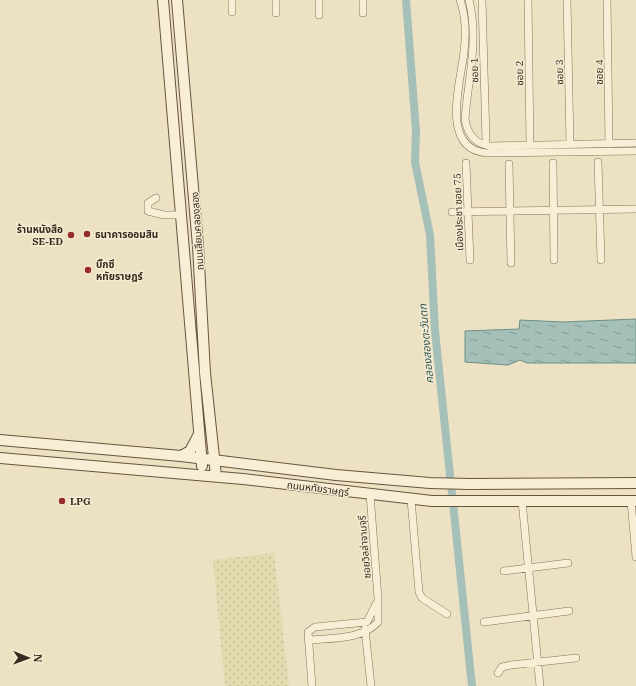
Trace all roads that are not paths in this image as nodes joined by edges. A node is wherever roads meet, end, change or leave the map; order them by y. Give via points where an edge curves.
1 (163, 0) edge
2 (177, 0) edge
3 (232, 0) edge
4 (276, 0) edge
5 (320, 0) edge
6 (363, 0) edge
7 (460, 0) edge
8 (469, 0) edge
9 (482, 0) edge
10 (528, 0) edge
11 (567, 0) edge
12 (607, 0) edge
13 (232, 12) dead end
14 (276, 13) dead end
15 (363, 13) dead end
16 (319, 15) dead end
17 (483, 46) junction
18 (473, 50) junction
19 (464, 52) junction
20 (187, 107) junction
21 (172, 109) junction
22 (486, 140) dead end
23 (636, 143) edge
24 (570, 144) junction
25 (609, 144) junction
26 (530, 145) junction
27 (636, 151) edge
28 (598, 162) dead end
29 (466, 163) dead end
30 (553, 163) dead end
31 (509, 164) dead end
32 (156, 198) dead end
33 (636, 209) edge
34 (599, 210) junction
35 (509, 211) junction
36 (554, 211) junction
37 (452, 212) dead end
38 (467, 212) junction
39 (180, 215) junction
40 (470, 260) dead end
41 (554, 260) dead end
42 (601, 260) dead end
43 (511, 263) dead end
44 (199, 434) junction
45 (0, 440) edge
46 (212, 440) junction
47 (180, 456) junction
48 (0, 458) edge
49 (202, 460) junction
50 (216, 461) junction
51 (229, 463) junction
52 (201, 475) junction
53 (216, 476) junction
54 (636, 483) edge
55 (370, 494) junction
56 (411, 499) junction
57 (522, 500) junction
58 (633, 500) edge
59 (636, 558) edge
60 (568, 564) dead end
61 (528, 568) junction
62 (504, 571) dead end
63 (378, 598) junction
64 (569, 611) dead end
65 (447, 614) dead end
66 (533, 614) junction
67 (484, 622) dead end
68 (364, 623) junction
69 (365, 632) junction
70 (308, 640) junction
71 (576, 658) dead end
72 (538, 662) junction
73 (498, 673) dead end
74 (312, 686) edge
75 (371, 686) edge
76 (540, 686) edge

1 - 21 main road, ถนนเลียบคลองสอง
2 - 20 main road, ถนนเลียบคลองสอง
3 - 13 street
4 - 14 street
5 - 16 street
6 - 15 street
7 - 19 street via 464,20
8 - 18 street
9 - 17 street, ซอย 1
10 - 26 street, ซอย 2
11 - 24 street, ซอย 3
12 - 25 street, ซอย 4
17 - 18 street
17 - 22 street, ซอย 1
18 - 19 street
18 - 26 street via 465,119 468,131 475,140 485,145
19 - 27 street via 456,119 460,136 471,148 487,153
20 - 21 main road
20 - 46 main road, ถนนเลียบคลองสอง
21 - 39 main road, ถนนเลียบคลองสอง
23 - 25 street
24 - 25 street
24 - 26 street
28 - 34 street
29 - 38 street, เมืองประชา ซอย 75
30 - 36 street
31 - 35 street
32 - 39 street via 148,203 148,211
33 - 34 street
34 - 36 street
34 - 42 street
35 - 36 street
35 - 38 street
35 - 43 street
36 - 41 street
37 - 38 street
38 - 40 street, เมืองประชา ซอย 75
39 - 44 main road, ถนนเลียบคลองสอง
44 - 47 main road via 190,451
44 - 49 main road, ถนนเลียบคลองสอง
45 - 47 main road, ถนนหทัยราษฎร์
46 - 50 main road, ถนนเลียบคลองสอง
46 - 51 main road
47 - 49 main road, ถนนหทัยราษฎร์
48 - 52 main road, ถนนหทัยราษฎร์
49 - 50 main road, ถนนหทัยราษฎร์
49 - 52 main road, ถนนเลียบคลองสอง
50 - 51 main road, ถนนหทัยราษฎร์
50 - 53 main road, ถนนเลียบคลองสอง
51 - 54 main road, ถนนหทัยราษฎร์ via 430,483
52 - 53 main road, ถนนหทัยราษฎร์
53 - 55 main road, ถนนหทัยราษฎร์
55 - 56 main road, ถนนหทัยราษฎร์
55 - 63 street, ซอยวิลล่าจามจุรี
56 - 57 main road, ถนนหทัยราษฎร์ via 470,502
56 - 65 street via 419,592 422,598
57 - 58 main road, ถนนหทัยราษฎร์
57 - 61 street
58 - 59 street
60 - 61 street
61 - 62 street
61 - 66 street
63 - 68 street, ซอยวิลล่าจามจุรี via 370,620
63 - 69 street, ซอยวิลล่าจามจุรี via 378,622 371,630
64 - 66 street
66 - 67 street
66 - 72 street
68 - 69 street
68 - 70 street via 315,627 308,632
69 - 70 street
69 - 75 street
70 - 74 street
71 - 72 street
72 - 73 street via 502,667
72 - 76 street

